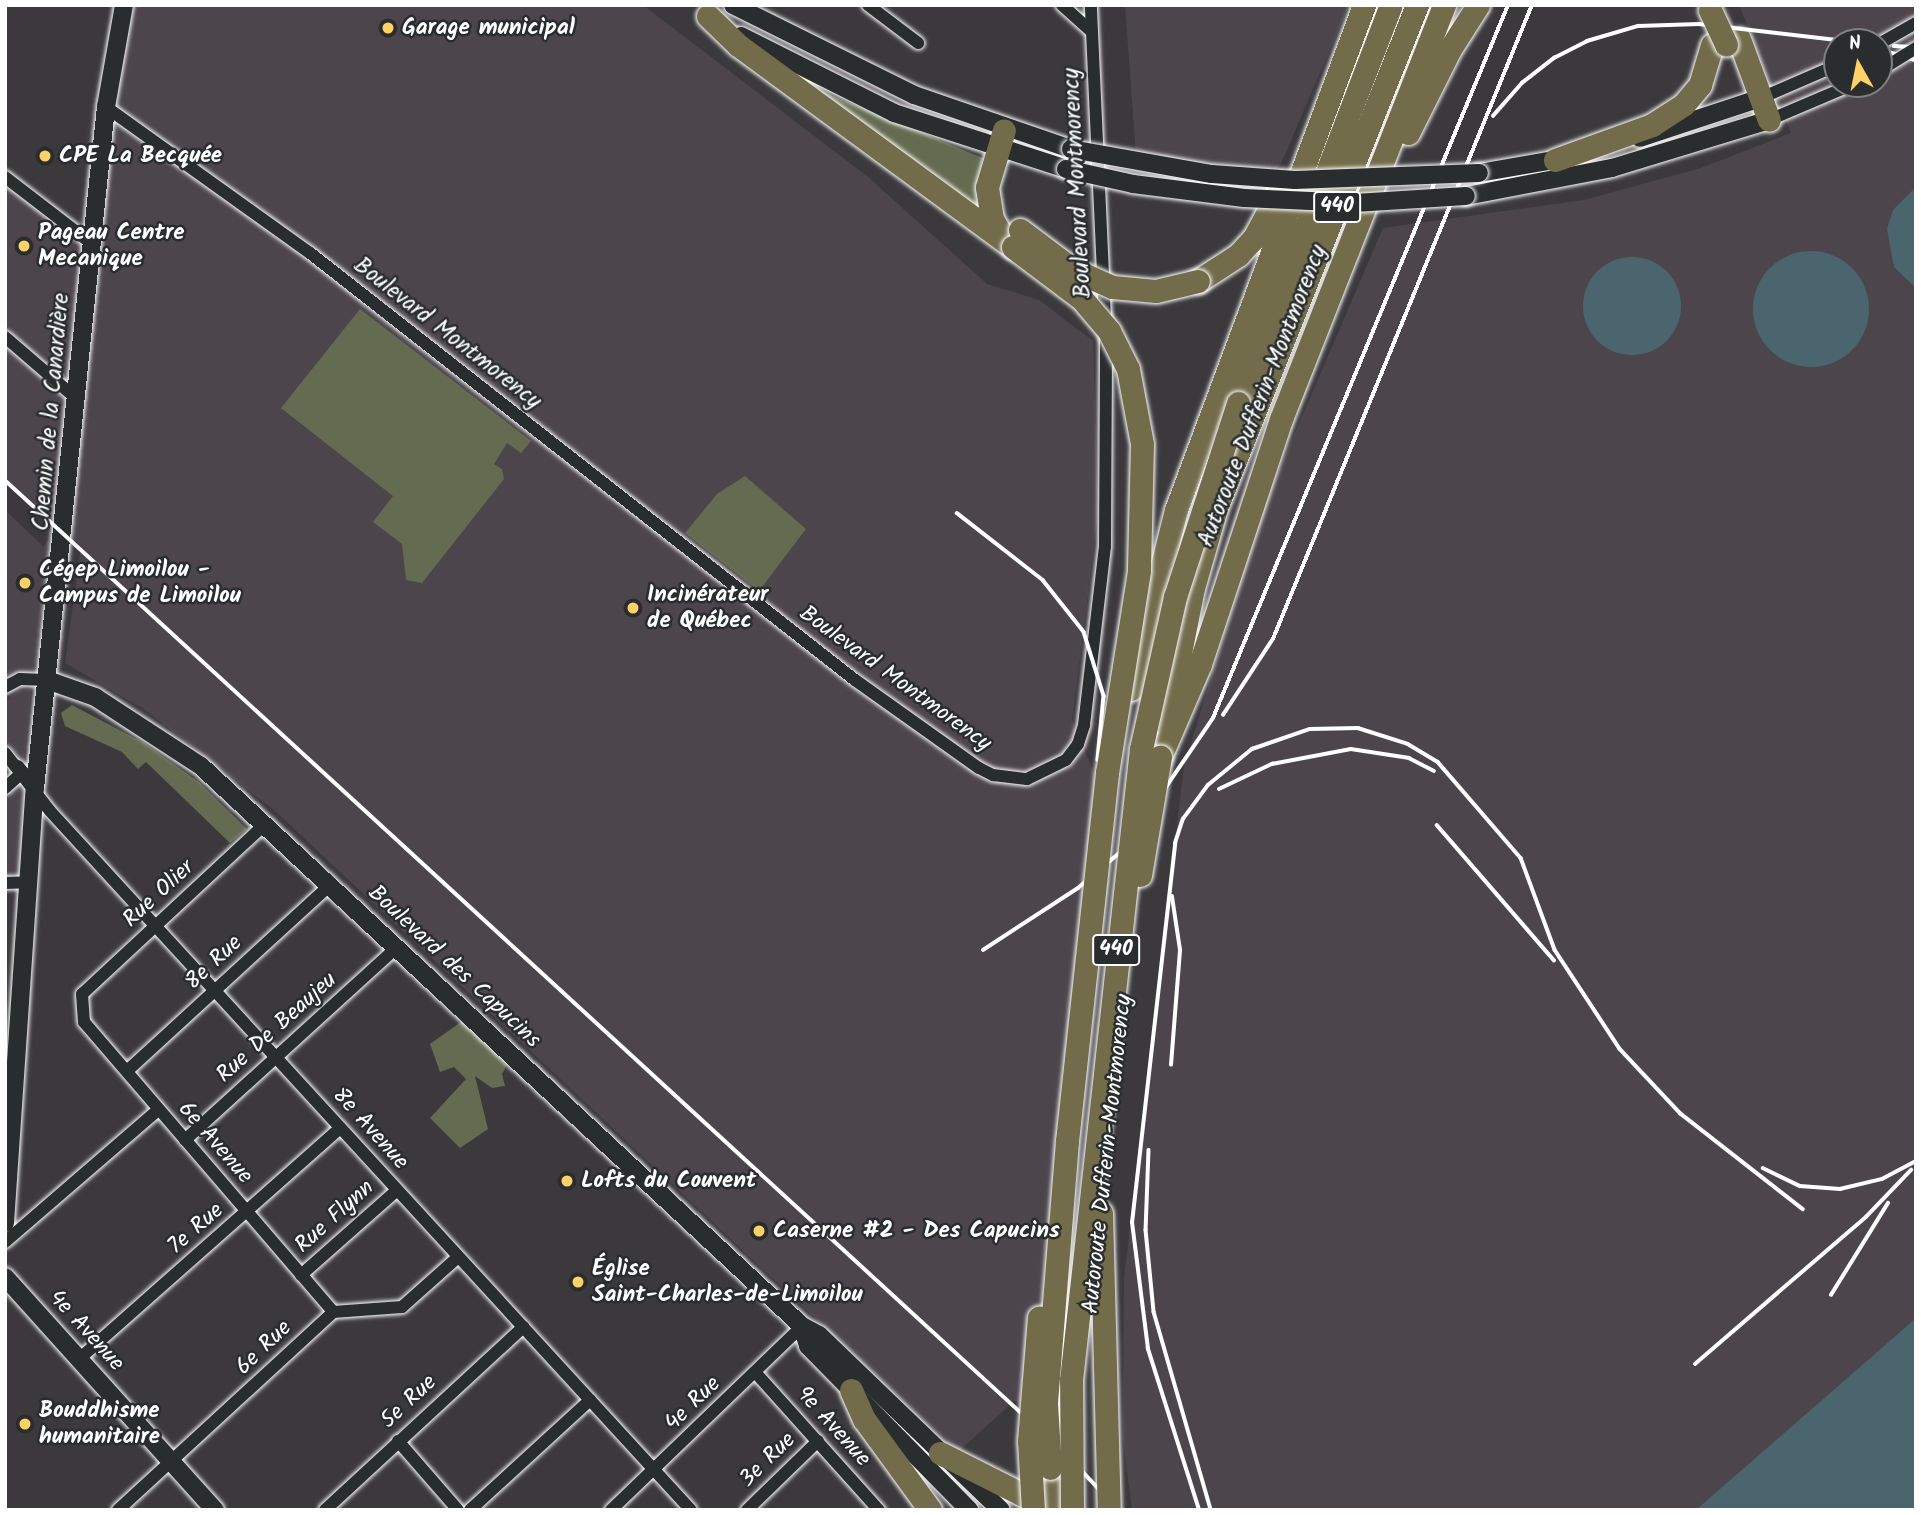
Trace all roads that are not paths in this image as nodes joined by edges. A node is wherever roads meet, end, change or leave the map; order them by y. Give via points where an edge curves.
1 (111, 5) edge
2 (124, 5) edge
3 (733, 5) edge
4 (868, 5) edge
5 (1062, 5) edge
6 (1091, 5) edge
7 (1363, 5) edge
8 (1391, 5) edge
9 (1417, 5) edge
10 (1444, 5) edge
11 (1478, 5) edge
12 (1714, 7) edge
13 (701, 11) edge
14 (1916, 23) edge
15 (1091, 31) junction
16 (1893, 36) edge
17 (918, 43) dead end
18 (1725, 43) junction
19 (1916, 48) edge
20 (1893, 62) edge
21 (1823, 72) edge
22 (1824, 98) edge
23 (1754, 100) junction
24 (106, 107) junction
25 (1761, 123) junction
26 (1008, 142) junction
27 (1555, 160) junction
28 (5, 177) edge
29 (1013, 240) junction
30 (92, 244) junction
31 (1325, 310) junction
32 (5, 337) edge
33 (78, 400) junction
34 (1238, 403) junction
35 (47, 680) junction
36 (5, 687) edge
37 (5, 753) edge
38 (1160, 757) junction
39 (23, 772) junction
40 (5, 788) edge
41 (35, 788) junction
42 (264, 825) junction
43 (1103, 830) junction
44 (28, 882) junction
45 (5, 883) edge
46 (330, 886) junction
47 (155, 926) junction
48 (397, 947) junction
49 (215, 991) junction
50 (82, 994) joint
51 (11, 1053) edge
52 (277, 1057) junction
53 (127, 1072) junction
54 (159, 1109) junction
55 (340, 1128) junction
56 (186, 1140) junction
57 (1067, 1142) junction
58 (397, 1191) junction
59 (248, 1212) junction
60 (1101, 1213) junction
61 (5, 1223) edge
62 (5, 1242) edge
63 (457, 1258) junction
64 (301, 1275) junction
65 (5, 1277) edge
66 (333, 1312) junction
67 (802, 1326) junction
68 (523, 1327) junction
69 (78, 1360) junction
70 (755, 1372) junction
71 (851, 1390) junction
72 (590, 1400) junction
73 (398, 1441) junction
74 (818, 1441) junction
75 (940, 1453) junction
76 (171, 1461) junction
77 (655, 1469) junction
78 (118, 1510) edge
79 (215, 1510) edge
80 (325, 1510) edge
81 (458, 1510) edge
82 (470, 1510) edge
83 (611, 1510) edge
84 (691, 1510) edge
85 (747, 1510) edge
86 (879, 1510) edge
87 (930, 1510) edge
88 (969, 1510) edge
89 (1001, 1510) edge
90 (1033, 1510) edge
91 (1055, 1510) edge
92 (1072, 1510) edge
93 (1086, 1510) edge
94 (1109, 1510) edge

1 - 24 main road, Chemin de la Canardière
2 - 24 main road, Chemin de la Canardière
3 - 26 main road
4 - 17 street
5 - 15 street
6 - 15 street, Boulevard Montmorency
7 - 29 highway, bridge via 1268,218 1238,255 1198,281 1156,291 1112,287
7 - 34 highway
8 - 34 highway, Autoroute Dufferin-Montmorency / 440
9 - 34 highway, Autoroute Dufferin-Montmorency / 440
10 - 31 highway
11 - 31 highway via 1425,98
12 - 18 highway
13 - 26 main road via 844,92
13 - 29 highway via 738,45
14 - 16 street
15 - 24 street, Boulevard Montmorency via 1105,313 1105,546 1078,744 1066,760 1027,779 993,775 979,768 855,680 310,253
18 - 23 highway
18 - 27 highway via 1684,104 1652,125
19 - 20 street, bridge
21 - 23 street
22 - 25 street
23 - 25 highway
23 - 27 main road via 1662,132
24 - 30 main road, Chemin de la Canardière
25 - 26 main road, bridge via 1612,168 1466,196 1356,202 1244,198 1133,184 1066,169
26 - 27 main road, bridge via 1212,174 1295,180 1479,173
26 - 29 highway via 1001,190
28 - 30 street
29 - 43 highway, bridge via 1097,313 1120,350 1138,413 1143,493 1139,571 1107,773
30 - 33 main road, Chemin de la Canardière
31 - 38 highway via 1281,419 1200,664
32 - 33 street
33 - 35 main road, Chemin de la Canardière
34 - 38 highway, Autoroute Dufferin-Montmorency / 440 via 1173,674
34 - 43 highway, bridge via 1176,510 1142,632
34 - 92 highway, Autoroute Dufferin-Montmorency / 440, bridge via 1175,597 1140,749 1071,1380
35 - 36 street via 20,679
35 - 41 main road, Chemin de la Canardière
35 - 42 main road, Boulevard des Capucins via 95,698 201,766
37 - 39 street, 8e Avenue
38 - 60 highway, Autoroute Dufferin-Montmorency / 440, bridge via 1141,861
39 - 40 street
39 - 41 street, 8e Avenue
41 - 44 main road, Chemin de la Canardière
41 - 47 street, 8e Avenue via 50,811
42 - 46 main road, Boulevard des Capucins
42 - 47 street, Rue Olier
43 - 57 highway, bridge
44 - 45 street
44 - 51 main road, Chemin de la Canardière
46 - 48 main road, Boulevard des Capucins
46 - 49 street, 8e Rue
47 - 49 street, 8e Avenue
47 - 50 street, Rue Olier
48 - 52 street, Rue De Beaujeu
48 - 67 main road, Boulevard des Capucins
49 - 52 street, 8e Avenue
49 - 53 street, 8e Rue
50 - 53 street, 6e Avenue via 84,1022
51 - 61 main road, Chemin de la Canardière
52 - 55 street, 8e Avenue
52 - 56 street, Rue De Beaujeu
53 - 54 street, 6e Avenue
54 - 56 street, 6e Avenue
54 - 62 street
55 - 58 street, 8e Avenue
55 - 59 street, 7e Rue
56 - 59 street, 6e Avenue
57 - 90 highway, bridge via 1031,1377
57 - 91 highway, bridge via 1046,1404
58 - 63 street, 8e Avenue
58 - 64 street, Rue Flynn
59 - 64 street, 6e Avenue
59 - 69 street, 7e Rue
60 - 93 highway, Autoroute Dufferin-Montmorency / 440, bridge via 1087,1368
60 - 94 highway, bridge
63 - 66 street via 402,1307
63 - 68 street, 8e Avenue
64 - 66 street, 6e Avenue
65 - 69 main road, 4e Avenue
66 - 76 street, 6e Rue
67 - 70 street, 4e Rue
67 - 71 main road, Boulevard des Capucins via 808,1346
67 - 75 main road, Boulevard des Capucins via 819,1335
68 - 72 street, 8e Avenue
68 - 73 street, 5e Rue
69 - 76 main road, 4e Avenue
70 - 74 street, 9e Avenue
70 - 77 street, 4e Rue
71 - 87 highway via 864,1419
71 - 88 main road, Boulevard des Capucins
72 - 77 street, 8e Avenue
72 - 82 street
73 - 80 street, 5e Rue
73 - 81 street
74 - 85 street, 3e Rue
74 - 86 street, 9e Avenue
75 - 89 main road, Boulevard des Capucins
75 - 91 highway
76 - 78 street, 6e Rue
76 - 79 main road, 4e Avenue
77 - 83 street, 4e Rue
77 - 84 street, 8e Avenue

